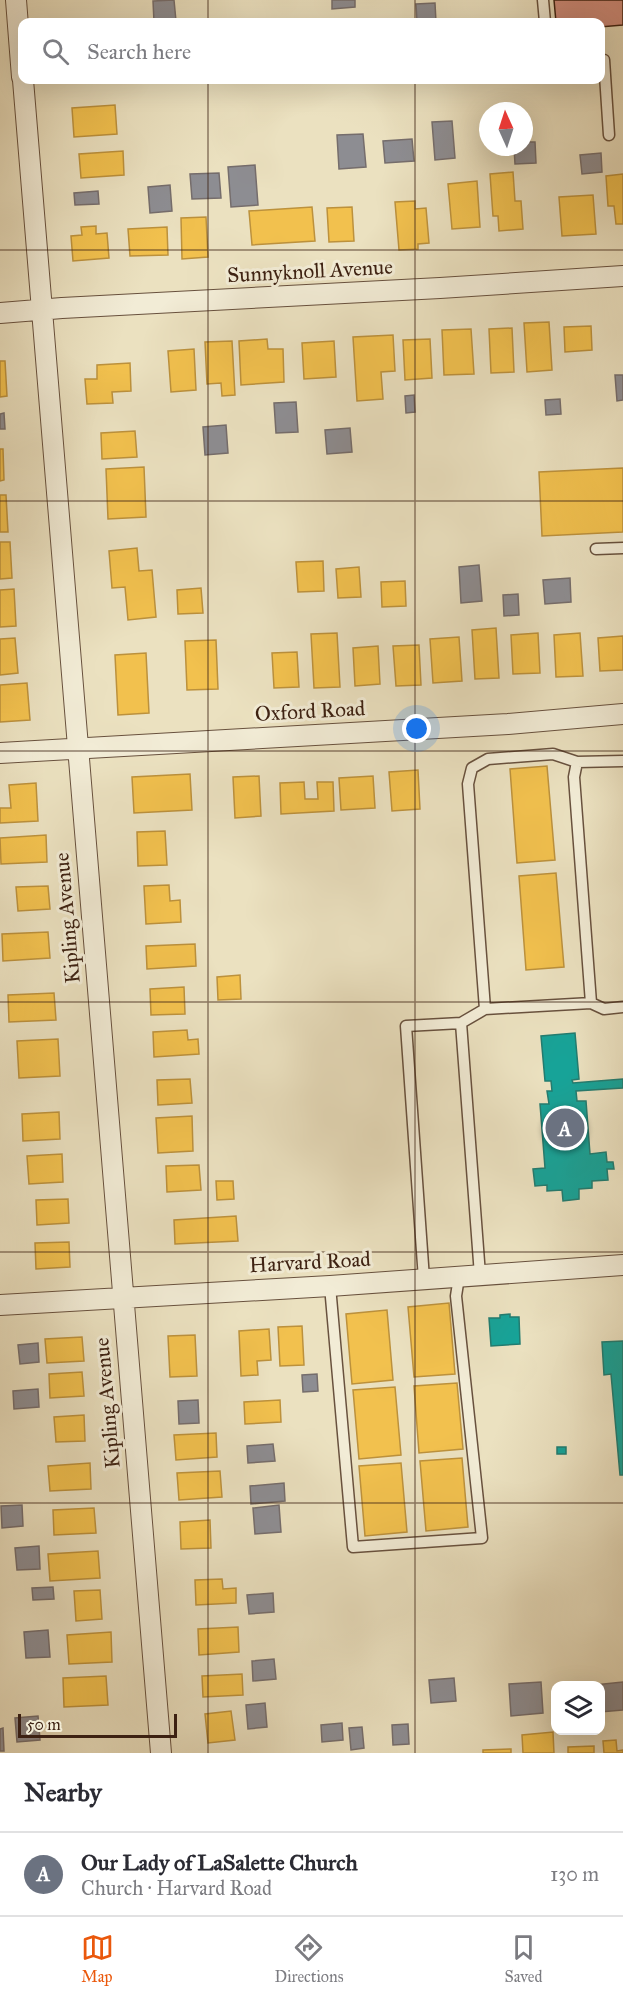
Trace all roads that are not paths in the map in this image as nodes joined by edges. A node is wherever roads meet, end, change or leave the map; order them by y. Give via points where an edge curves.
1 (16, 0) edge
2 (543, 0) edge
3 (545, 18) edge
4 (18, 22) edge
5 (605, 75) edge
6 (23, 84) edge
7 (609, 135) dead end
8 (623, 276) edge
9 (42, 310) junction
10 (0, 313) edge
11 (623, 548) edge
12 (596, 549) dead end
13 (623, 714) edge
14 (77, 748) junction
15 (0, 753) edge
16 (623, 761) edge
17 (577, 762) junction
18 (591, 1003) junction
19 (623, 1007) edge
20 (485, 1009) junction
21 (461, 1023) junction
22 (623, 1265) edge
23 (480, 1275) junction
24 (459, 1277) junction
25 (424, 1279) junction
26 (330, 1286) junction
27 (123, 1297) junction
28 (0, 1305) edge
29 (160, 1753) edge

1 - 4 street, Kipling Avenue
2 - 3 lane
5 - 7 lane
6 - 9 street, Kipling Avenue
8 - 9 street, Sunnyknoll Avenue
9 - 10 street, Sunnyknoll Avenue
9 - 14 street, Kipling Avenue
11 - 12 lane
13 - 14 street, Oxford Road
14 - 15 street, Oxford Road
14 - 27 street, Kipling Avenue
16 - 17 lane
17 - 18 lane via 574,777
17 - 20 lane via 553,754 488,759 472,768 468,784
18 - 19 lane via 604,1009
18 - 20 lane
20 - 21 lane
21 - 23 lane
21 - 25 lane via 406,1026
22 - 23 street, Harvard Road
23 - 24 street, Harvard Road
24 - 25 street, Harvard Road
24 - 26 lane via 456,1296 482,1538 414,1543 353,1547
25 - 26 street, Harvard Road
26 - 27 street, Harvard Road
27 - 28 street, Harvard Road
27 - 29 street, Kipling Avenue

